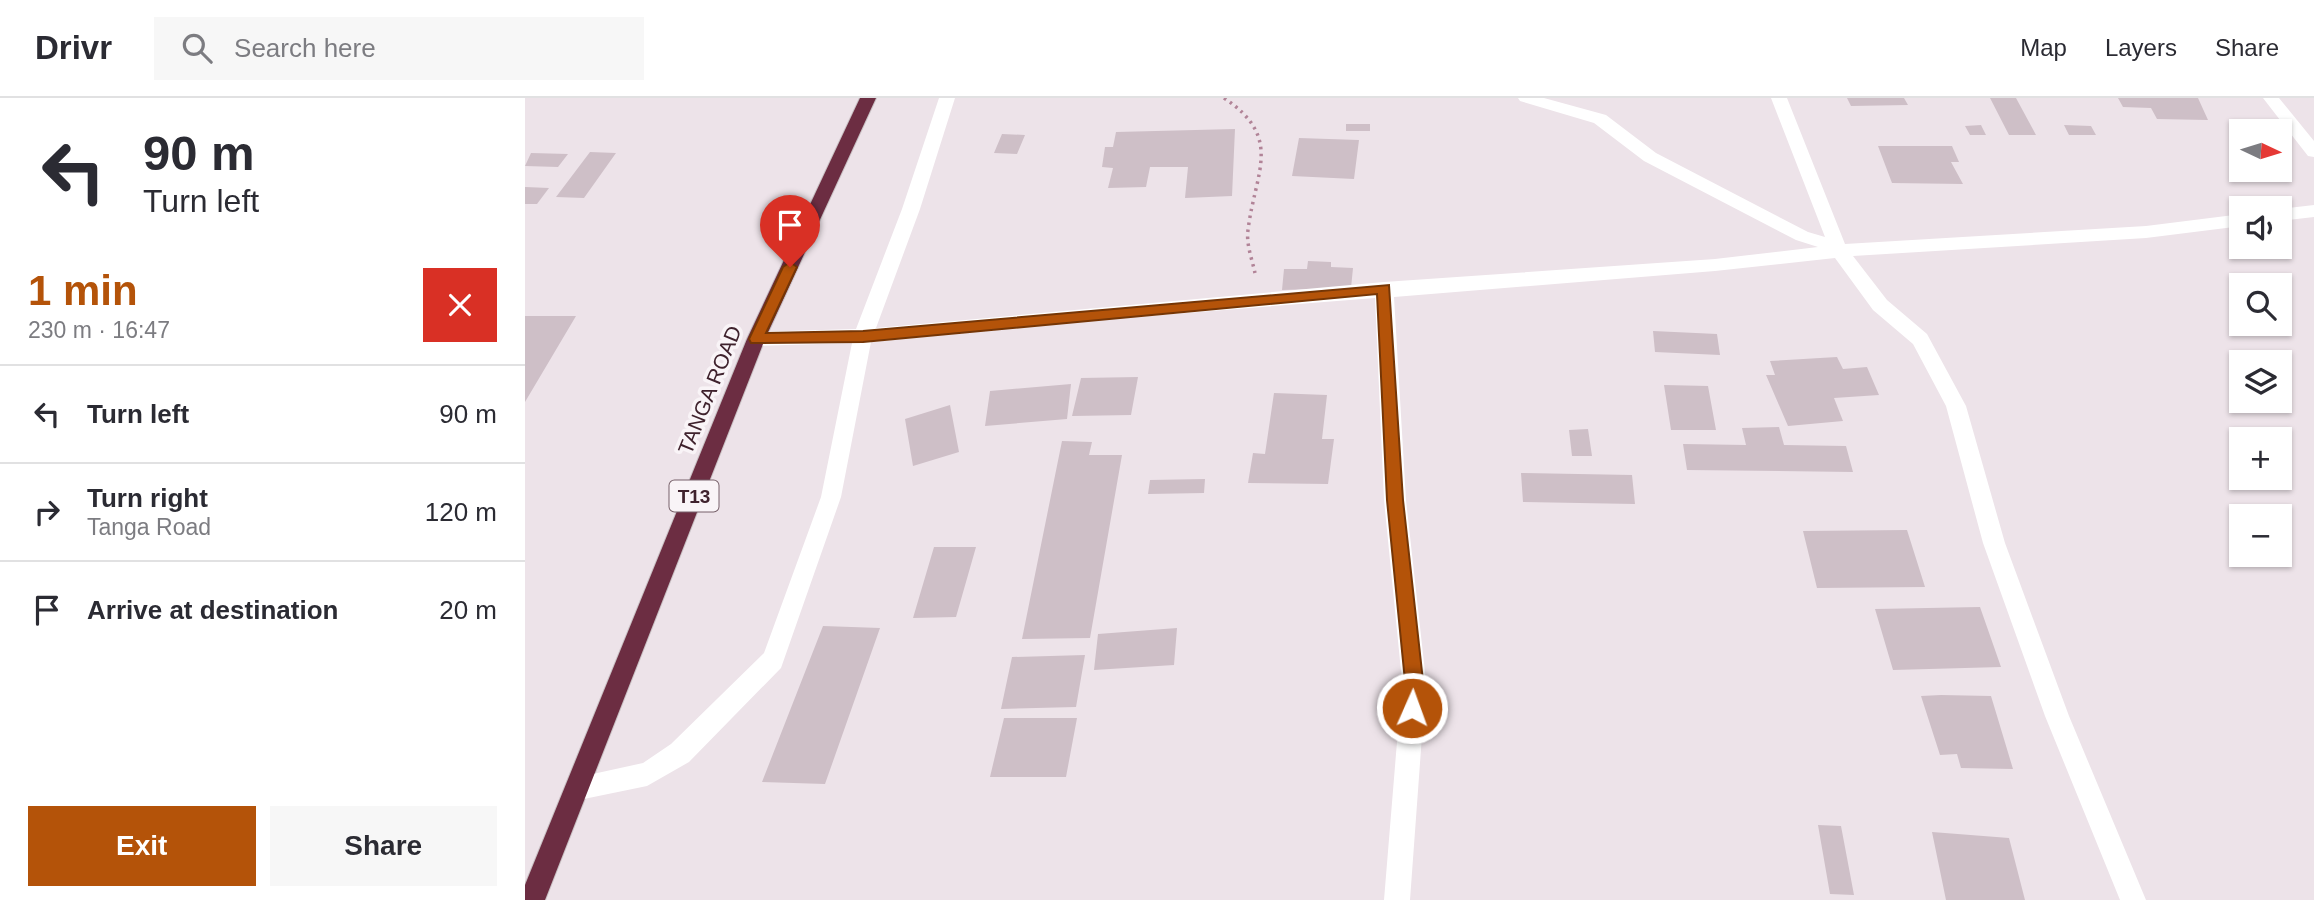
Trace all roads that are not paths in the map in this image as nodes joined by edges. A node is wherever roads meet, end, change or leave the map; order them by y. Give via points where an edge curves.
1 (868, 98) edge
2 (947, 98) edge
3 (1526, 98) edge
4 (1779, 98) edge
5 (2271, 98) edge
6 (2314, 152) edge
7 (2314, 211) edge
8 (2292, 214) edge
9 (2229, 222) edge
10 (1838, 249) junction
11 (1384, 289) junction
12 (863, 337) junction
13 (756, 339) junction
14 (579, 788) junction
15 (532, 900) edge
16 (1397, 900) edge
17 (2133, 900) edge

1 - 13 highway, TANGA ROAD / T13
2 - 12 street
3 - 10 street via 1600,119 1650,157 1802,236
4 - 10 street
5 - 6 street
7 - 8 street
9 - 10 street via 2146,232
10 - 11 street via 1715,265
10 - 17 street via 1880,305 1920,339 1956,407 1994,542 2057,716
11 - 12 street
11 - 16 street via 1395,500 1414,681
12 - 13 street
12 - 14 street via 831,497 773,660 680,753 647,774
13 - 14 highway, TANGA ROAD / T13
14 - 15 highway, TANGA ROAD / T13

